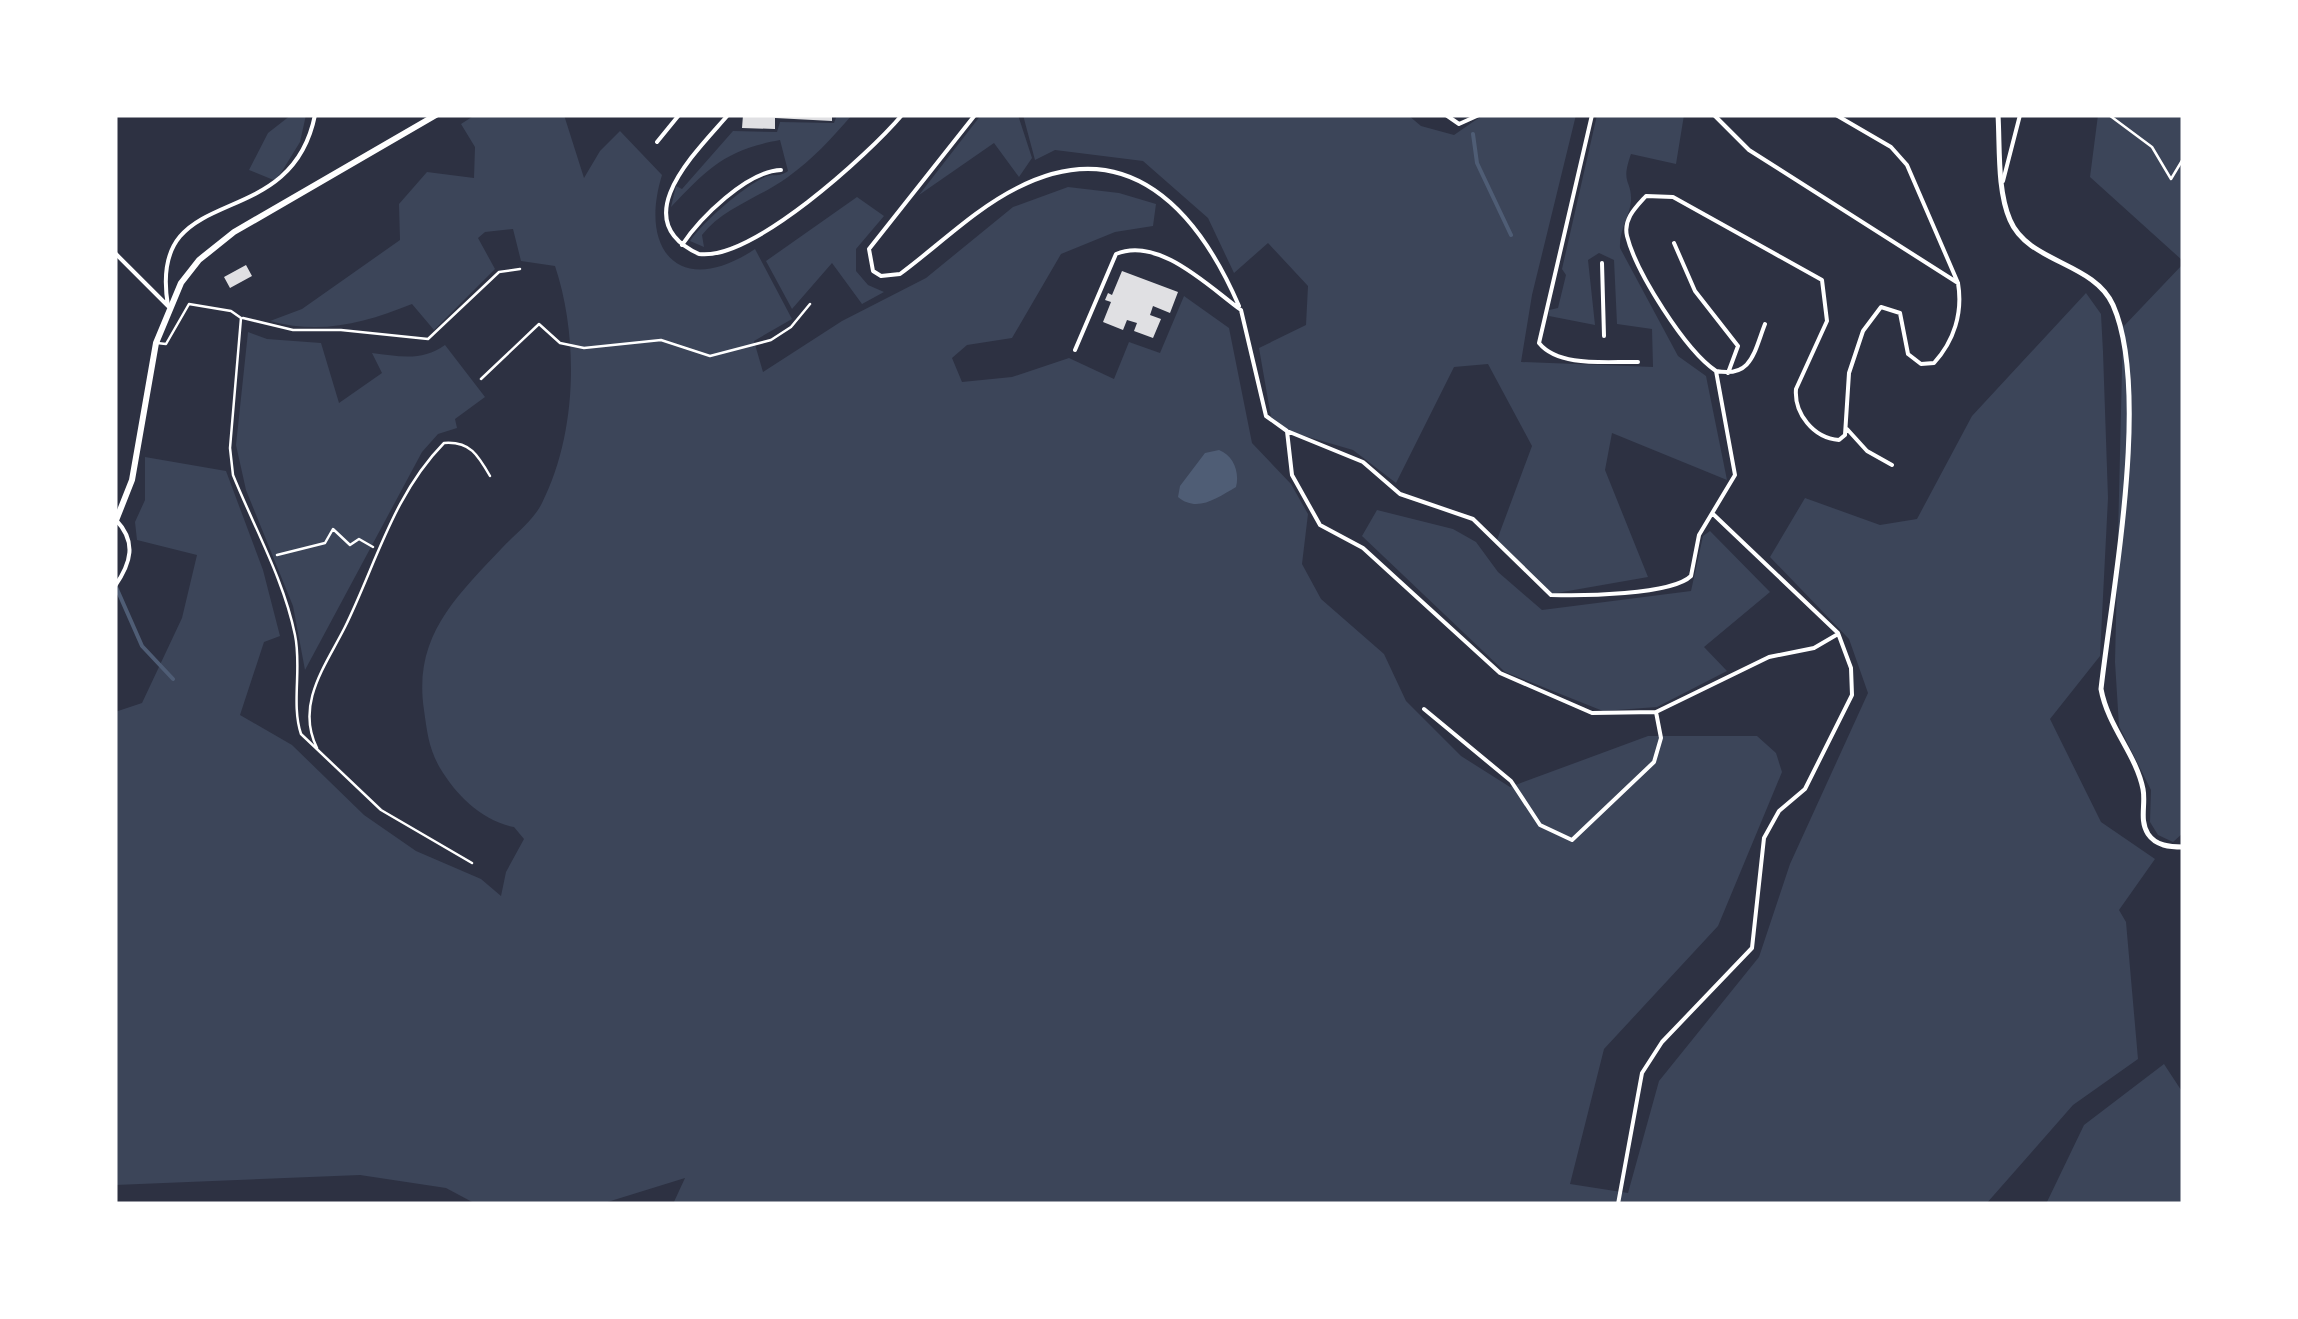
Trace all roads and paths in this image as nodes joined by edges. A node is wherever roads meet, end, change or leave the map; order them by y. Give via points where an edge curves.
1 (315, 115) edge
2 (436, 115) edge
3 (680, 115) edge
4 (728, 115) edge
5 (902, 115) edge
6 (975, 115) edge
7 (1446, 115) edge
8 (1479, 115) edge
9 (1592, 115) edge
10 (1714, 115) edge
11 (1836, 115) edge
12 (1998, 115) edge
13 (2020, 115) edge
14 (2109, 115) edge
15 (657, 142) dead end
16 (2183, 158) edge
17 (782, 170) dead end
18 (2003, 180) junction
19 (1674, 243) dead end
20 (682, 244) junction
21 (115, 253) edge
22 (1602, 263) dead end
23 (520, 269) dead end
24 (1958, 283) junction
25 (810, 304) dead end
26 (168, 306) junction
27 (1241, 310) junction
28 (241, 318) junction
29 (1765, 324) dead end
30 (1604, 336) dead end
31 (156, 343) junction
32 (1075, 350) dead end
33 (1638, 362) dead end
34 (1716, 372) junction
35 (1728, 373) junction
36 (481, 379) dead end
37 (1846, 428) junction
38 (1287, 431) junction
39 (1892, 465) dead end
40 (490, 476) dead end
41 (1713, 514) junction
42 (116, 522) edge
43 (376, 549) junction
44 (266, 555) junction
45 (115, 586) edge
46 (1838, 633) junction
47 (1424, 710) dead end
48 (1656, 712) junction
49 (318, 750) junction
50 (2183, 847) edge
51 (472, 863) dead end
52 (1618, 1204) edge

1 - 26 street via 305,150 275,186 185,228 166,265
2 - 26 main road via 220,242
3 - 15 street
4 - 20 street via 666,202 667,221
5 - 20 street via 855,165 748,241 711,256
6 - 27 street via 869,248 873,271 900,274 1024,184 1092,170 1146,184 1178,205 1218,258
7 - 8 street via 1459,124
9 - 33 street via 1539,344 1576,360
10 - 24 street via 1749,150
11 - 24 street via 1908,164
12 - 18 street
13 - 18 street
14 - 16 path via 2152,147 2171,179
17 - 20 street via 759,174 728,196 696,222
18 - 50 street via 2015,230 2106,290 2121,325 2130,404 2101,688 2106,713 2144,790 2149,836
19 - 35 street via 1702,304 1738,346
21 - 26 street
22 - 30 street
23 - 28 lane via 499,272 428,339 292,330
24 - 37 street via 1954,334 1934,363 1921,364 1908,354 1896,308 1881,306 1873,314 1850,373
25 - 36 path via 791,328 770,340 710,356 661,340 584,348 560,343 539,324
26 - 31 main road
27 - 32 street via 1173,262 1125,250 1116,254
27 - 38 street via 1266,416
28 - 31 lane via 231,310 189,304 166,344
28 - 44 lane via 230,448
29 - 35 street via 1752,363
31 - 42 main road via 132,480
34 - 35 street
34 - 37 street via 1673,326 1627,235 1631,211 1646,196 1673,198 1822,280 1828,322 1795,400 1821,436 1838,440
34 - 41 street via 1736,463
37 - 39 street via 1867,452
38 - 41 street via 1364,462 1400,494 1473,519 1551,595 1684,583
38 - 48 street via 1292,475 1320,525 1363,548 1500,672 1592,713
40 - 43 lane via 476,452 460,442 444,444
41 - 46 street
42 - 45 street via 131,551
43 - 44 path via 359,540 350,545 333,529 326,544
43 - 49 lane via 320,668 308,730
44 - 49 lane via 295,635 296,718
46 - 48 street via 1814,648 1769,656
46 - 52 street via 1852,695 1804,789 1779,811 1764,838 1752,948 1662,1042 1642,1073
47 - 48 street via 1511,781 1540,825 1572,840 1654,762 1660,738
49 - 51 lane via 381,810

